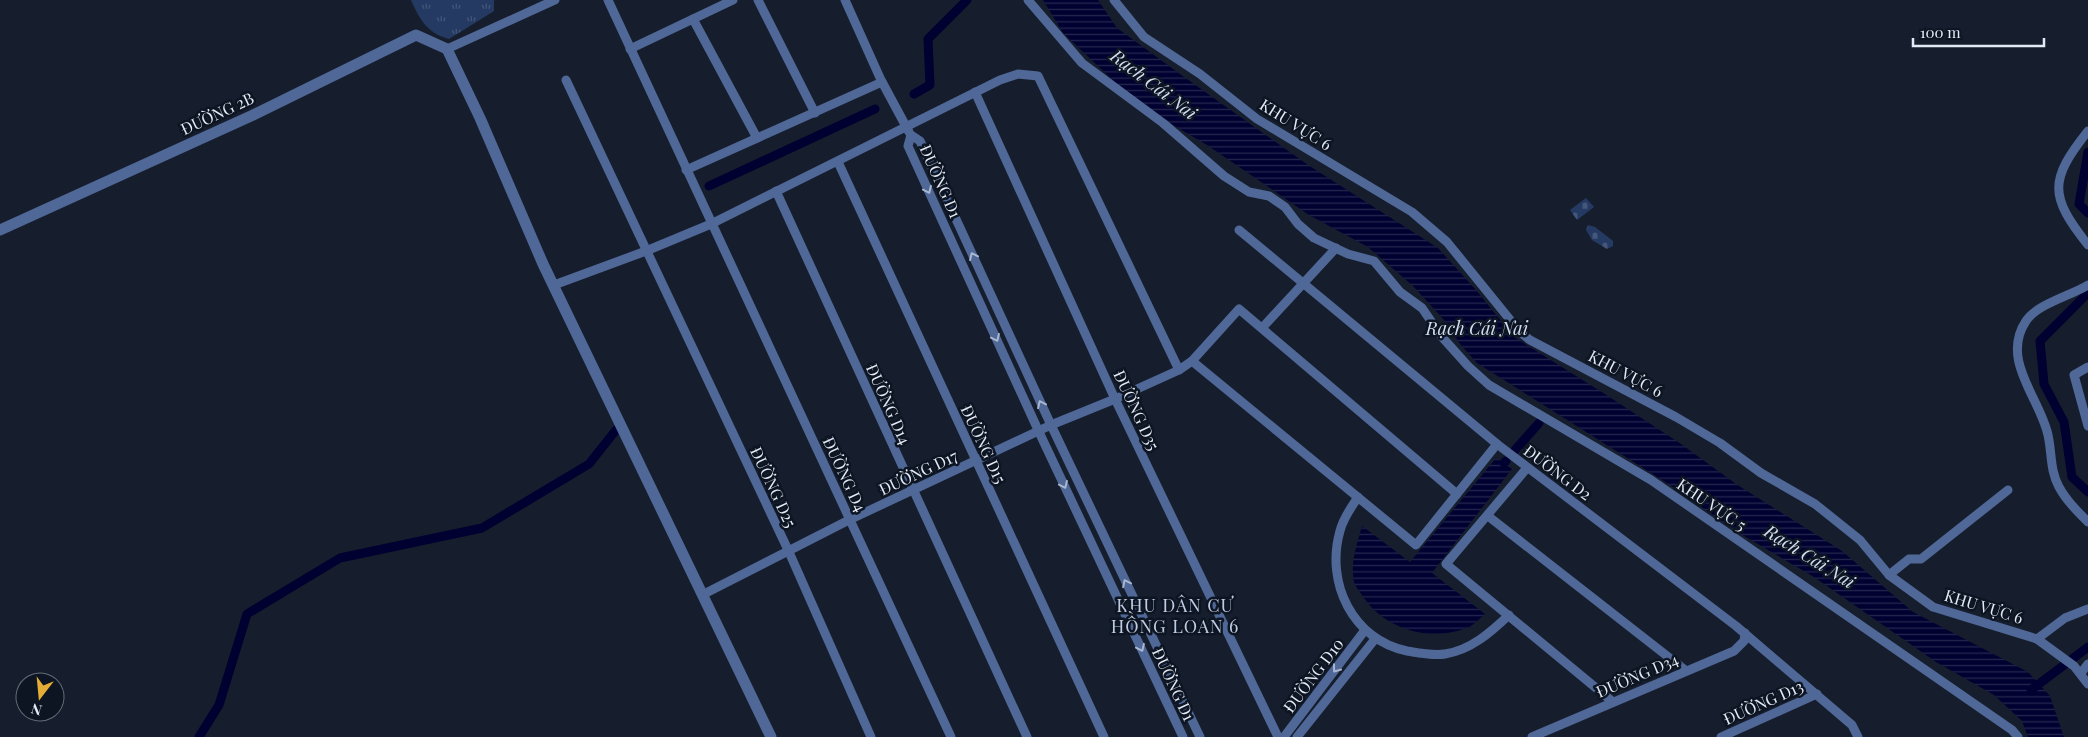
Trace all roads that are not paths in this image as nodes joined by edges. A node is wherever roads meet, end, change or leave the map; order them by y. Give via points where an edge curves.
1 (556, 0) edge
2 (608, 0) edge
3 (733, 0) edge
4 (758, 0) edge
5 (845, 0) edge
6 (1028, 0) edge
7 (1114, 0) edge
8 (693, 19) junction
9 (447, 49) junction
10 (630, 49) junction
11 (566, 80) dead end
12 (882, 82) junction
13 (975, 92) junction
14 (815, 113) junction
15 (908, 131) junction
16 (2088, 131) edge
17 (757, 138) junction
18 (838, 162) junction
19 (686, 170) junction
20 (776, 192) junction
21 (711, 224) junction
22 (0, 230) edge
23 (1239, 230) dead end
24 (2088, 245) edge
25 (1336, 248) junction
26 (646, 251) junction
27 (1304, 283) junction
28 (554, 285) junction
29 (2088, 286) edge
30 (1262, 328) junction
31 (1192, 361) junction
32 (2088, 367) edge
33 (1179, 370) junction
34 (1115, 399) junction
35 (1051, 426) junction
36 (2088, 426) edge
37 (1039, 432) junction
38 (1497, 444) junction
39 (976, 462) junction
40 (1527, 468) junction
41 (2008, 490) dead end
42 (912, 491) junction
43 (1457, 494) junction
44 (1358, 497) junction
45 (1488, 516) junction
46 (849, 520) junction
47 (2088, 522) edge
48 (789, 552) junction
49 (1889, 575) junction
50 (704, 594) junction
51 (2088, 609) edge
52 (1509, 615) junction
53 (1365, 630) junction
54 (1745, 634) junction
55 (1375, 639) junction
56 (2041, 642) junction
57 (2088, 664) edge
58 (1686, 670) junction
59 (2077, 670) junction
60 (2088, 684) edge
61 (1817, 694) junction
62 (1613, 702) junction
63 (771, 737) edge
64 (871, 737) edge
65 (951, 737) edge
66 (1027, 737) edge
67 (1104, 737) edge
68 (1183, 737) edge
69 (1200, 737) edge
70 (1278, 737) edge
71 (1284, 737) edge
72 (1297, 737) edge
73 (1533, 737) edge
74 (1721, 737) edge
75 (1858, 737) edge
76 (2018, 737) edge

1 - 9 street
2 - 10 street, ĐƯỜNG D4
3 - 8 street
4 - 14 street
5 - 12 street
6 - 25 street, KHU VỰC 5 via 1091,71 1163,123 1224,176 1249,192 1269,196 1314,238
7 - 49 street, KHU VỰC 6 via 1144,37 1280,134 1412,212 1447,242 1530,340 1691,426 1761,473 1815,504 1860,540
8 - 10 street
8 - 17 street
9 - 22 street, ĐƯỜNG 2B via 416,35 251,116
9 - 28 street
10 - 19 street, ĐƯỜNG D4
11 - 26 street, ĐƯỜNG D25
12 - 14 street
12 - 15 street
13 - 15 street
13 - 33 street via 1018,74 1038,76
13 - 34 street, ĐƯỜNG D35
14 - 17 street
15 - 18 street
35 -> 15 street, ĐƯỜNG D1 via 920,141
15 -> 37 street, ĐƯỜNG D1 via 908,146
16 - 24 street via 2070,153 2057,190 2062,207
17 - 19 street
18 - 20 street
18 - 39 street, ĐƯỜNG D15
19 - 21 street, ĐƯỜNG D4
20 - 21 street
20 - 42 street, ĐƯỜNG D14
21 - 26 street
21 - 46 street, ĐƯỜNG D4
23 - 27 street, ĐƯỜNG D2
25 - 27 street
25 - 76 street, KHU VỰC 5 via 1374,261 1400,292 1422,308 1442,337 1489,385 1650,480 1996,718
26 - 28 street
26 - 48 street, ĐƯỜNG D25
27 - 30 street
27 - 38 street, ĐƯỜNG D2
28 - 50 street
29 - 47 street via 2034,313 2026,320 2017,346 2022,371 2048,434 2052,472 2068,501
30 - 31 street, ĐƯỜNG D17 via 1239,309
30 - 43 street
31 - 33 street, ĐƯỜNG D17
31 - 44 street
32 - 36 street via 2074,374
33 - 34 street, ĐƯỜNG D17
34 - 35 street, ĐƯỜNG D17
34 - 70 street, ĐƯỜNG D35
35 - 37 street, ĐƯỜNG D17
69 -> 35 street, ĐƯỜNG D1
37 - 39 street, ĐƯỜNG D17
37 -> 68 street, ĐƯỜNG D1
38 - 40 street, ĐƯỜNG D2
38 - 43 street
39 - 42 street, ĐƯỜNG D17
39 - 67 street, ĐƯỜNG D15
40 - 45 street
40 - 54 street, ĐƯỜNG D2
41 - 49 street via 1922,559 1909,559
42 - 46 street, ĐƯỜNG D17
42 - 66 street, ĐƯỜNG D14
43 - 44 street via 1416,545
44 - 53 street via 1344,517 1339,532 1337,578 1343,600
45 - 52 street via 1446,564
45 - 58 street
46 - 48 street, ĐƯỜNG D17
46 - 65 street, ĐƯỜNG D4
48 - 50 street, ĐƯỜNG D17
48 - 64 street, ĐƯỜNG D25
49 - 56 street, KHU VỰC 6 via 1934,607
50 - 63 street
51 - 56 street via 2065,618
52 - 55 street via 1469,647 1445,654 1420,654
52 - 62 street
53 - 55 street
53 -> 71 street, ĐƯỜNG D10
54 - 58 street, ĐƯỜNG D34 via 1744,641 1734,651
54 - 61 street, ĐƯỜNG D2
55 - 72 street, ĐƯỜNG D10
56 - 59 street, KHU VỰC 6
57 - 59 street
58 - 62 street, ĐƯỜNG D34
59 - 60 street
61 - 74 street, ĐƯỜNG D13
61 - 75 street, ĐƯỜNG D2 via 1852,725
62 - 73 street, ĐƯỜNG D34

